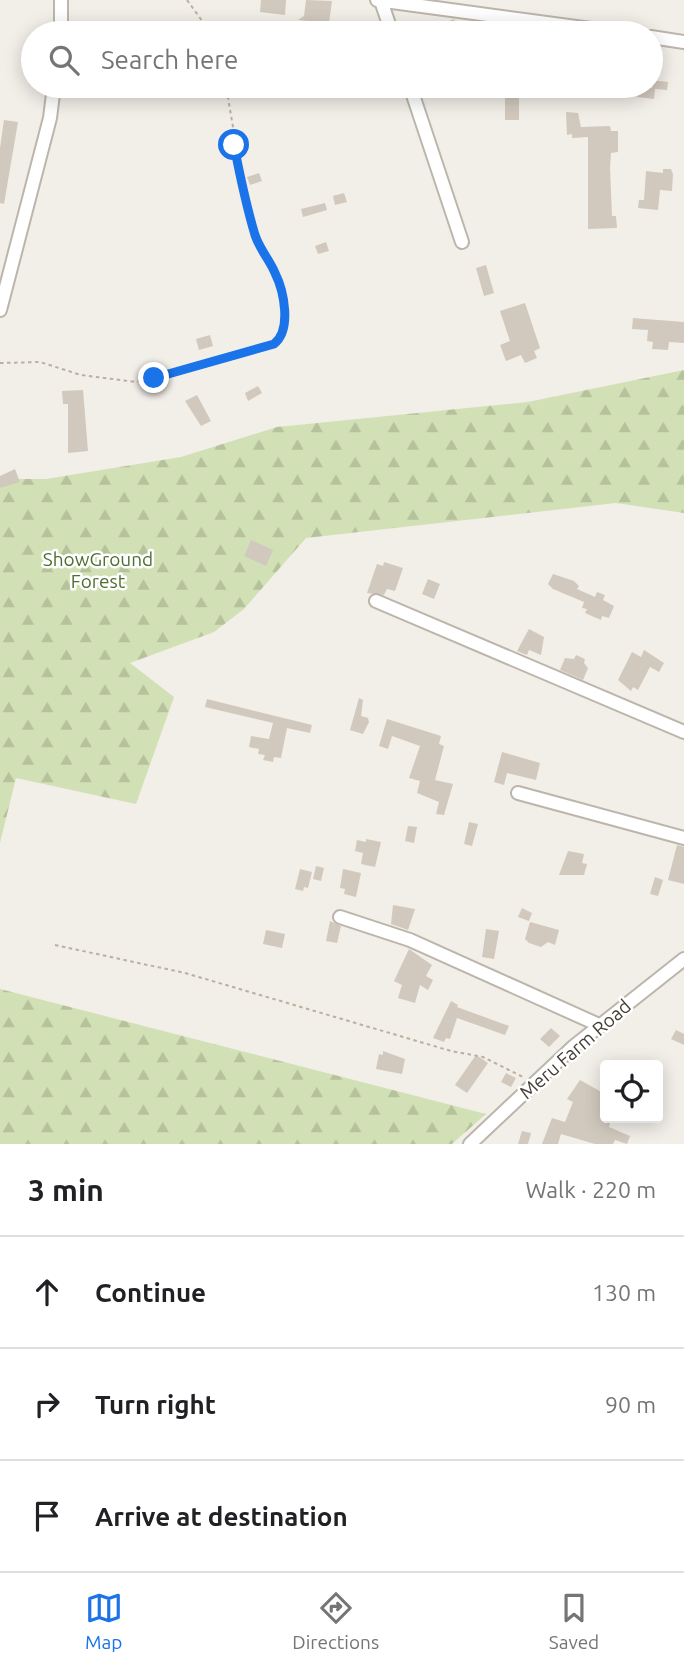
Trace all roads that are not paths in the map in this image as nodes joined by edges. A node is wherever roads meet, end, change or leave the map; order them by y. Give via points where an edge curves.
1 (61, 0) edge
2 (379, 0) edge
3 (61, 21) edge
4 (387, 21) edge
5 (533, 21) edge
6 (663, 39) edge
7 (684, 42) edge
8 (52, 98) edge
9 (414, 98) edge
10 (462, 242) dead end
11 (0, 310) edge
12 (376, 601) dead end
13 (684, 732) edge
14 (518, 793) dead end
15 (684, 838) edge
16 (340, 917) dead end
17 (684, 959) edge
18 (599, 1025) junction
19 (470, 1144) edge

1 - 3 street
2 - 4 street
2 - 5 street
6 - 7 street
8 - 11 street
9 - 10 street
12 - 13 street
14 - 15 street
16 - 18 street via 410,940
17 - 18 street, Meru Farm Road
18 - 19 street, Meru Farm Road

